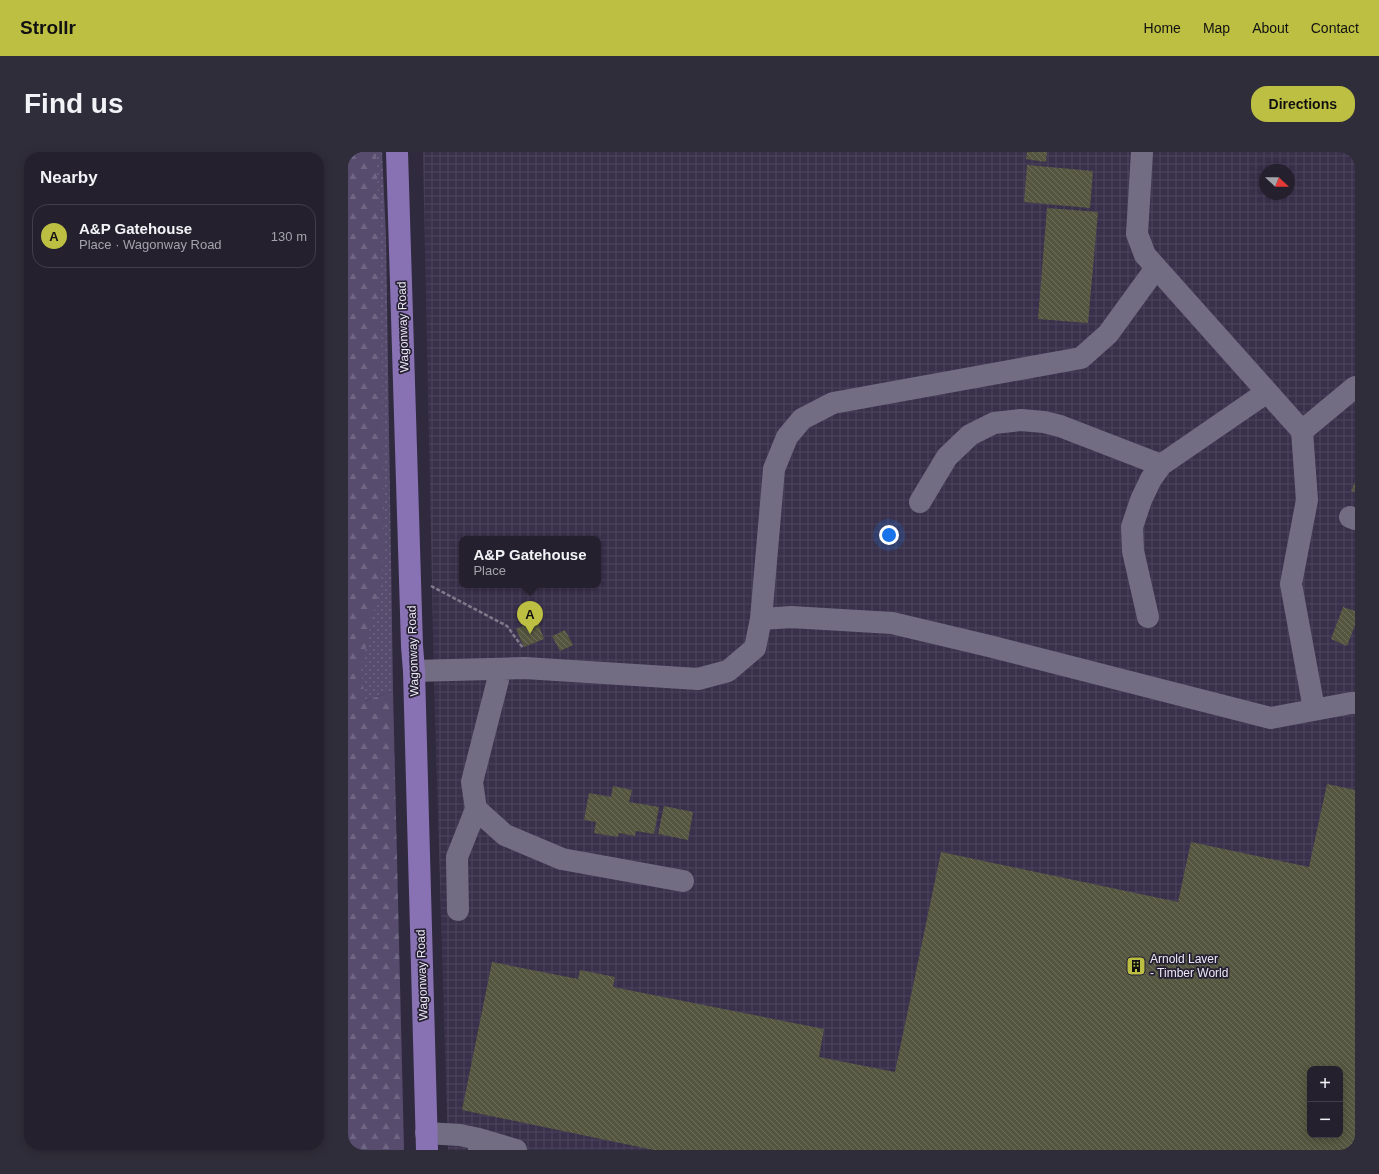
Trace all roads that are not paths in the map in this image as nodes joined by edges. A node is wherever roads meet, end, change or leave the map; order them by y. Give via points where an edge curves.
1 (397, 152) edge
2 (1142, 152) edge
3 (1156, 268) junction
4 (1355, 387) edge
5 (1267, 392) junction
6 (1302, 431) junction
7 (1161, 465) junction
8 (920, 502) dead end
9 (1148, 617) dead end
10 (761, 619) junction
11 (499, 669) junction
12 (414, 670) junction
13 (1355, 703) edge
14 (1314, 709) junction
15 (476, 809) junction
16 (683, 881) dead end
17 (458, 910) dead end
18 (427, 1141) edge
19 (479, 1145) edge
20 (516, 1150) edge

1 - 12 main road, Wagonway Road
2 - 3 lane via 1137,234 1145,255
3 - 5 lane
3 - 10 lane via 1108,334 1081,358 833,403 802,419 787,437 774,469
4 - 6 lane
5 - 6 lane
5 - 7 lane
6 - 14 lane via 1307,500 1291,584
7 - 8 lane via 1060,426 1021,420 994,423 970,434 947,457
7 - 9 lane via 1141,500 1132,527 1133,551
10 - 11 lane via 755,648 728,671 698,679 525,668
10 - 14 lane via 791,617 892,623 1271,718
11 - 12 lane
11 - 15 lane via 472,782
12 - 18 main road, Wagonway Road
13 - 14 lane
15 - 16 lane via 505,835 562,859
15 - 17 lane via 457,857
18 - 19 lane via 460,1135
19 - 20 lane

